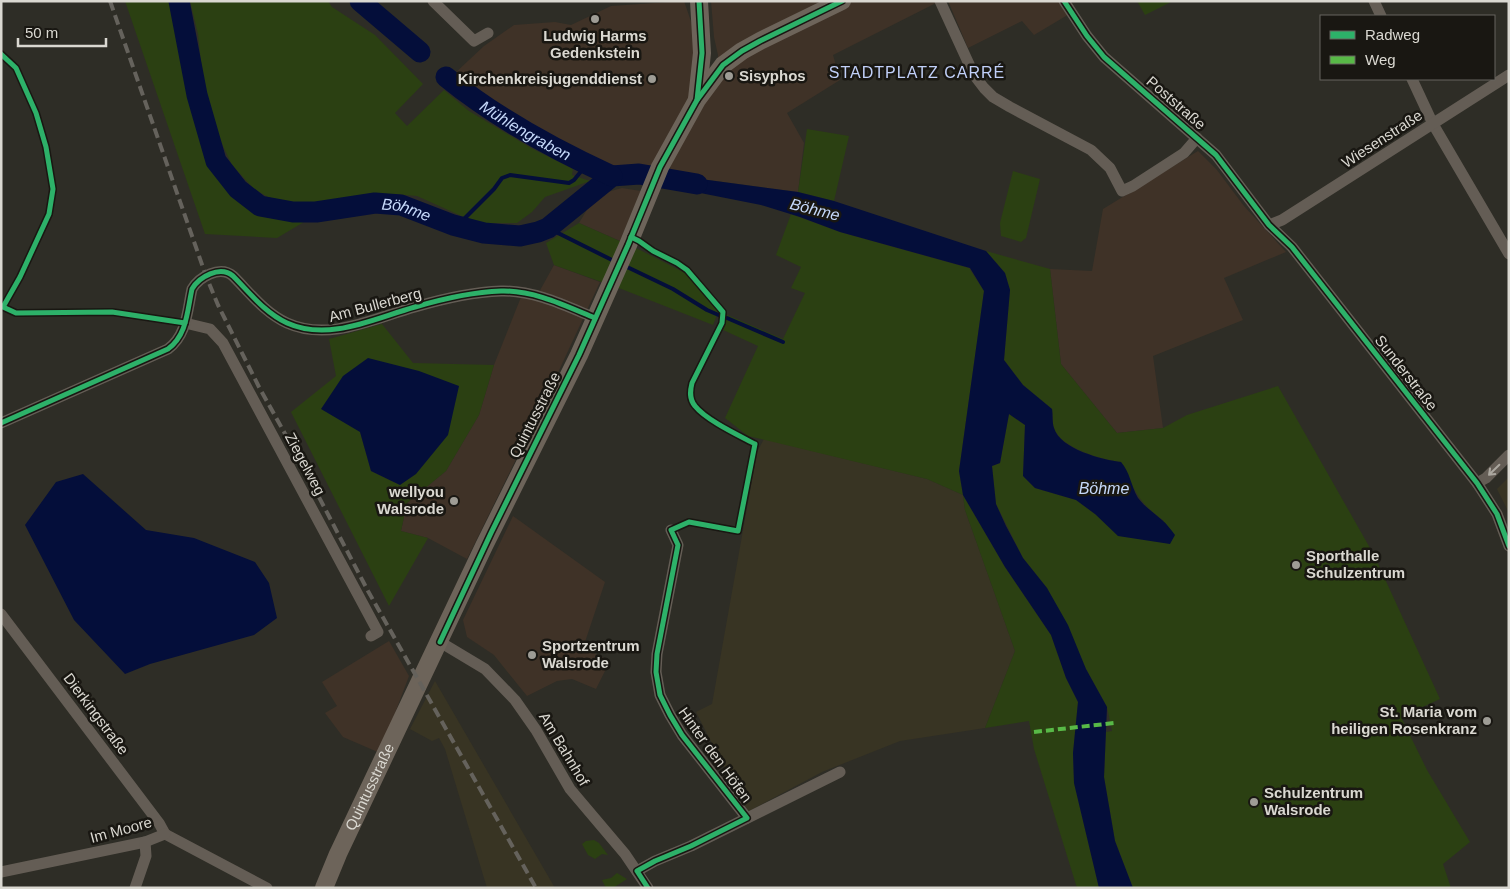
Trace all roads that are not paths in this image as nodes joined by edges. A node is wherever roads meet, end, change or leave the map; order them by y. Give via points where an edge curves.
1 (433, 1) edge
2 (699, 1) edge
3 (842, 1) edge
4 (1064, 1) edge
5 (1374, 1) edge
6 (943, 7) edge
7 (1381, 15) edge
8 (488, 33) dead end
9 (702, 53) junction
10 (718, 72) junction
11 (1509, 75) edge
12 (1412, 80) edge
13 (697, 100) junction
14 (1433, 124) junction
15 (1197, 138) junction
16 (1269, 225) junction
17 (1509, 254) edge
18 (595, 318) junction
19 (185, 324) junction
20 (1, 423) edge
21 (1509, 455) edge
22 (1477, 483) junction
23 (671, 530) dead end
24 (1509, 546) edge
25 (1, 614) edge
26 (371, 636) dead end
27 (440, 642) junction
28 (840, 772) dead end
29 (747, 818) junction
30 (165, 834) junction
31 (145, 842) junction
32 (637, 871) junction
33 (1, 872) edge
34 (135, 888) edge
35 (267, 888) edge
36 (324, 888) edge
37 (648, 888) edge

1 - 8 street via 474,41
2 - 9 main road
3 - 10 main road via 760,40
4 - 15 street, Poststraße via 1104,57
5 - 7 street
6 - 15 street via 974,74 984,88 1010,107 1091,150 1110,168 1122,191 1184,153
9 - 10 main road
9 - 13 main road
10 - 13 main road, Quintusstraße
11 - 14 street, Wiesenstraße
12 - 14 street
13 - 18 main road, Quintusstraße via 659,169
14 - 16 street, Wiesenstraße via 1282,220
14 - 17 street
15 - 16 street, Poststraße via 1216,155
16 - 22 street, Sunderstraße via 1292,247
18 - 19 street, Am Bullerberg via 532,295 501,291 453,298 334,330 309,330 270,313 229,272 222,271 195,284
18 - 27 main road, Quintusstraße
19 - 20 street, Am Bullerberg via 180,339 168,349
19 - 26 street, Ziegelweg via 210,329 223,343 378,632
21 -> 22 street
22 - 24 street, Sunderstraße via 1497,514
23 - 29 street, Hinter den Höfen via 678,545 657,654 660,695 682,735
25 - 30 street, Dierkingstraße
27 - 32 street, Am Bahnhof via 485,670 503,686 527,716 570,789
27 - 36 main road, Quintusstraße
28 - 29 street
29 - 32 street
30 - 31 street, Im Moore
30 - 35 street, Im Moore
31 - 33 street, Im Moore
31 - 34 street via 146,856
32 - 37 street, Am Bahnhof

